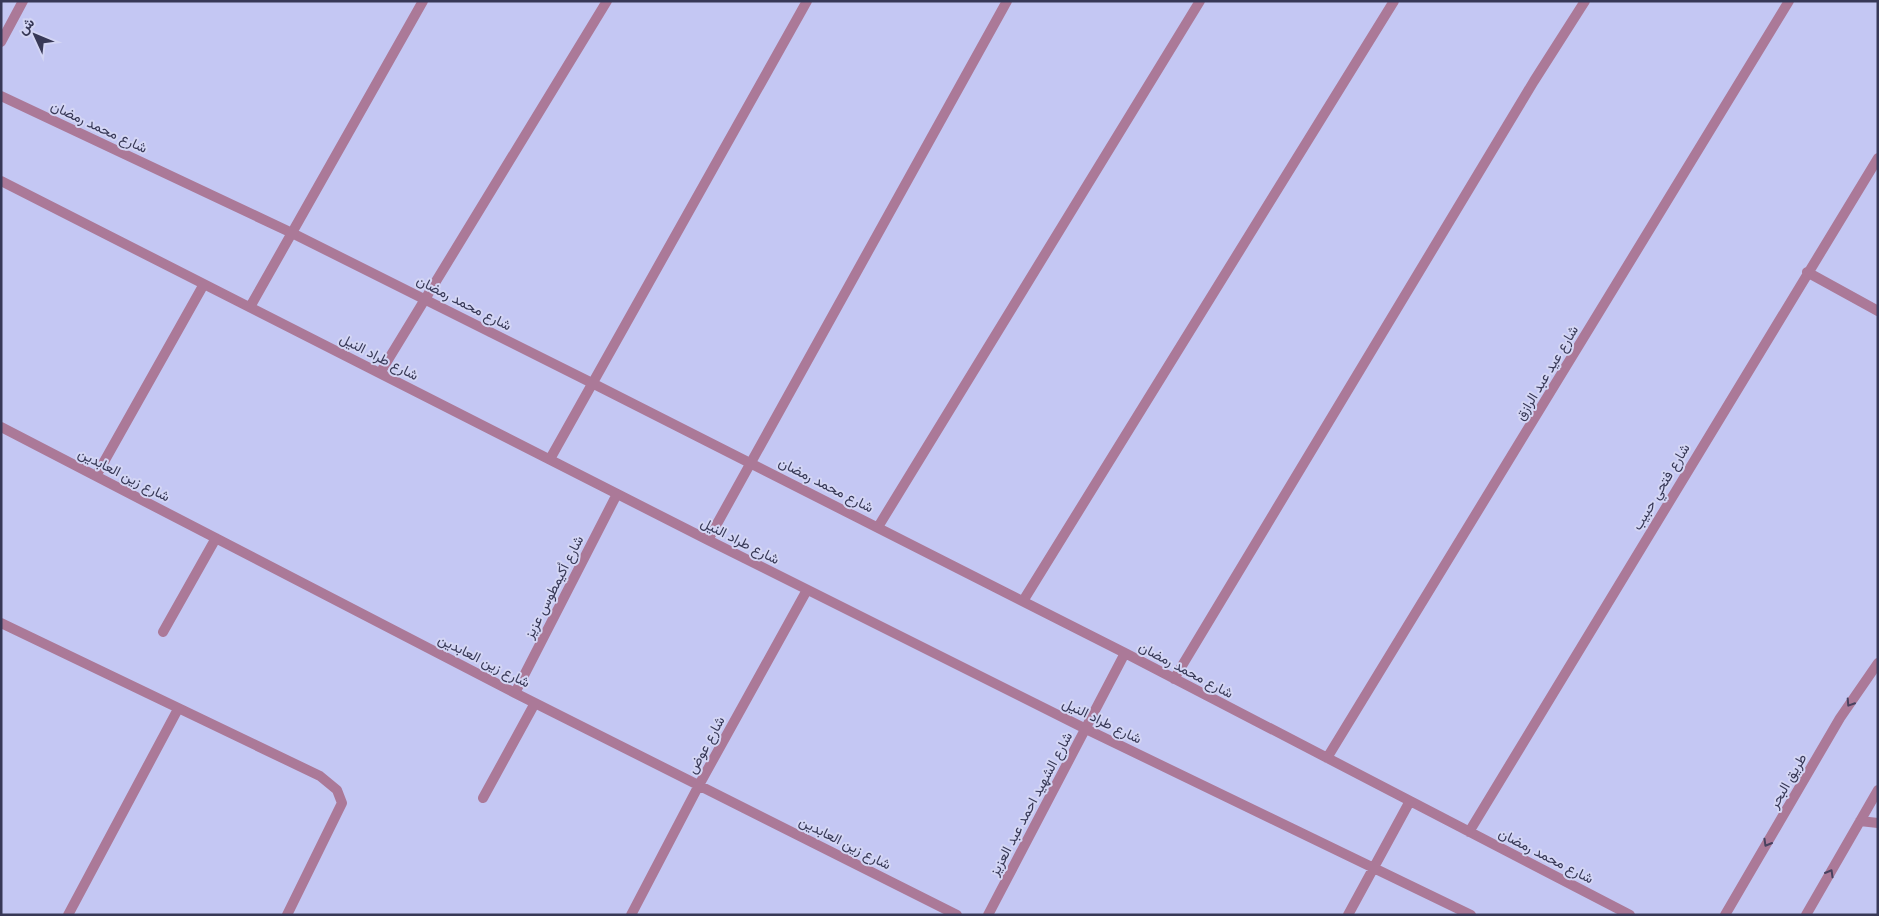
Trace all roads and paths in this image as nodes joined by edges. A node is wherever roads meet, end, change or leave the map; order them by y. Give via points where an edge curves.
1 (23, 1) edge
2 (423, 1) edge
3 (607, 1) edge
4 (807, 1) edge
5 (1007, 1) edge
6 (1200, 1) edge
7 (1394, 1) edge
8 (1585, 1) edge
9 (1789, 1) edge
10 (1, 42) edge
11 (1, 96) edge
12 (1878, 158) edge
13 (1, 181) edge
14 (292, 232) junction
15 (1807, 272) junction
16 (204, 284) junction
17 (425, 299) junction
18 (250, 307) junction
19 (1878, 311) edge
20 (380, 373) junction
21 (592, 383) junction
22 (1, 427) edge
23 (550, 459) junction
24 (750, 463) junction
25 (96, 476) junction
26 (617, 494) junction
27 (878, 527) junction
28 (216, 538) junction
29 (708, 540) junction
30 (807, 590) junction
31 (1023, 601) junction
32 (1, 623) edge
33 (163, 632) dead end
34 (1125, 653) junction
35 (1878, 663) edge
36 (1174, 679) junction
37 (515, 693) junction
38 (535, 703) junction
39 (178, 709) junction
40 (1086, 729) junction
41 (1327, 758) junction
42 (699, 785) junction
43 (1878, 790) edge
44 (483, 798) dead end
45 (1410, 801) junction
46 (1860, 822) junction
47 (1878, 823) edge
48 (1469, 832) junction
49 (1373, 867) junction
50 (68, 915) edge
51 (286, 915) edge
52 (631, 915) edge
53 (957, 915) edge
54 (988, 915) edge
55 (1348, 915) edge
56 (1471, 915) edge
57 (1630, 915) edge
58 (1725, 915) edge
59 (1806, 915) edge

1 - 10 street
2 - 14 street
3 - 17 street
4 - 21 street
5 - 24 street
6 - 27 street
7 - 31 street
8 - 36 street
9 - 41 street, شارع عيد عبد الرازق
11 - 14 street, شارع محمد رمضان
12 - 15 street, شارع فتحي حبيب
13 - 16 street, شارع طراد النيل
14 - 17 street, شارع محمد رمضان
14 - 18 street
15 - 19 street
15 - 48 street, شارع فتحي حبيب
16 - 18 street, شارع طراد النيل
16 - 25 street
17 - 20 street
17 - 21 street, شارع محمد رمضان
18 - 20 street, شارع طراد النيل
20 - 23 street, شارع طراد النيل
21 - 23 street
21 - 24 street, شارع محمد رمضان
22 - 25 street, شارع زين العابدين
23 - 26 street, شارع طراد النيل
24 - 27 street, شارع محمد رمضان
24 - 29 street
25 - 28 street, شارع زين العابدين
26 - 29 street, شارع طراد النيل
26 - 37 street, شارع أكيمطوس عزيز
27 - 31 street, شارع محمد رمضان
28 - 33 street
28 - 37 street, شارع زين العابدين
29 - 30 street, شارع طراد النيل
30 - 40 street, شارع طراد النيل
30 - 42 street, شارع عوض
31 - 34 street, شارع محمد رمضان
32 - 39 street
34 - 36 street, شارع محمد رمضان
34 - 40 street, شارع الشهيد احمد عبد العزيز
35 -> 58 street, طريق البحر via 1840,718
36 - 41 street, شارع محمد رمضان
37 - 38 street, شارع زين العابدين
38 - 42 street, شارع زين العابدين
38 - 44 street
39 - 50 street
39 - 51 street via 320,776 337,790 342,803
40 - 49 street, شارع طراد النيل
40 - 54 street, شارع الشهيد احمد عبد العزيز
41 - 45 street, شارع محمد رمضان
42 - 52 street, شارع عوض
42 - 53 street, شارع زين العابدين
43 - 46 street
45 - 48 street, شارع محمد رمضان
45 - 49 street
46 - 47 street
59 -> 46 street
48 - 57 street, شارع محمد رمضان
49 - 55 street
49 - 56 street, شارع طراد النيل

